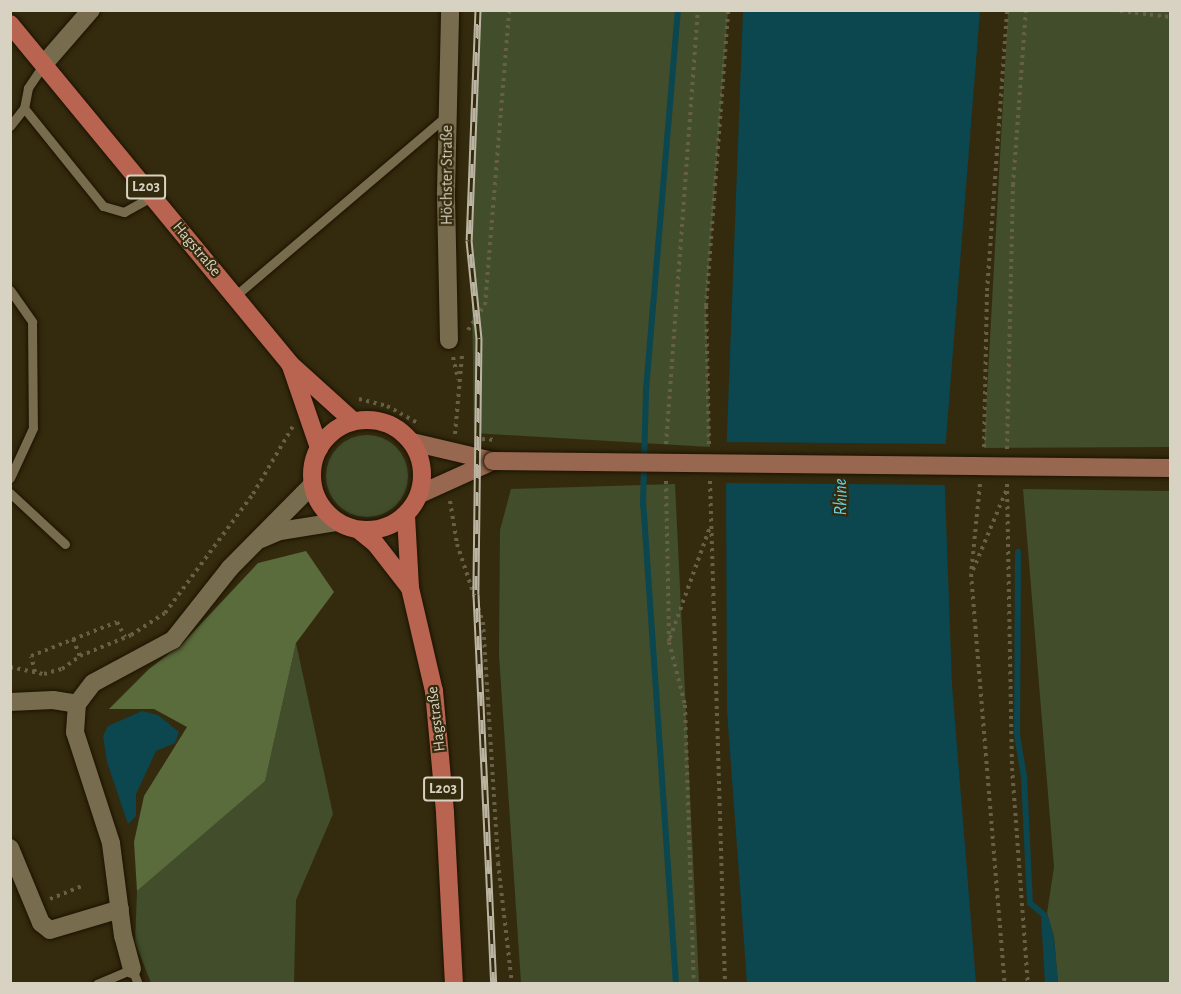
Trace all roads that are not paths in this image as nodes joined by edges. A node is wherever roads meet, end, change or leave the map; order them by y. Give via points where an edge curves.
1 (91, 10) edge
2 (450, 10) edge
3 (12, 30) edge
4 (44, 64) junction
5 (24, 108) junction
6 (448, 115) junction
7 (10, 126) edge
8 (153, 196) junction
9 (10, 290) edge
10 (235, 296) junction
11 (459, 341) road end
12 (290, 364) junction
13 (353, 422) junction
14 (412, 442) junction
15 (319, 448) junction
16 (493, 461) junction
17 (1170, 468) edge
18 (10, 478) edge
19 (312, 485) junction
20 (10, 493) edge
21 (420, 494) junction
22 (406, 516) junction
23 (337, 522) junction
24 (360, 531) junction
25 (257, 541) junction
26 (65, 544) dead end
27 (410, 588) junction
28 (11, 702) edge
29 (77, 705) junction
30 (10, 848) edge
31 (120, 909) junction
32 (135, 976) edge
33 (97, 984) edge
34 (454, 984) edge

1 - 4 street
2 - 6 street, Höchster Straße
3 - 4 main road, Hagstraße / L203
4 - 5 lane via 28,88
4 - 8 main road, Hagstraße / L203
5 - 7 lane
5 - 8 lane via 103,206 124,212
6 - 10 lane
6 - 11 street, Höchster Straße
8 - 10 main road, Hagstraße / L203
9 - 18 lane via 32,322 33,428
10 - 12 main road, Hagstraße / L203
12 - 13 main road, Hagstraße / L203
12 - 15 main road, Hagstraße / L203
13 - 14 main road via 386,423
13 - 15 main road via 328,436
14 - 16 main road
14 - 21 main road via 423,476
15 - 19 main road
16 - 17 main road, bridge
16 - 21 main road
19 - 23 main road, Hagstraße / L203 via 321,506
19 - 25 street
20 - 26 lane
21 - 22 main road
22 - 24 main road via 377,530
22 - 27 main road, Hagstraße / L203
23 - 24 main road, Hagstraße / L203
23 - 25 street via 280,531
24 - 27 main road, Hagstraße / L203 via 375,543
25 - 29 street via 173,640 93,683
27 - 34 main road, Hagstraße / L203 via 434,691
28 - 29 street via 52,700
29 - 31 street via 75,732 111,843
30 - 31 street via 41,923 50,930
31 - 32 street
32 - 33 lane

